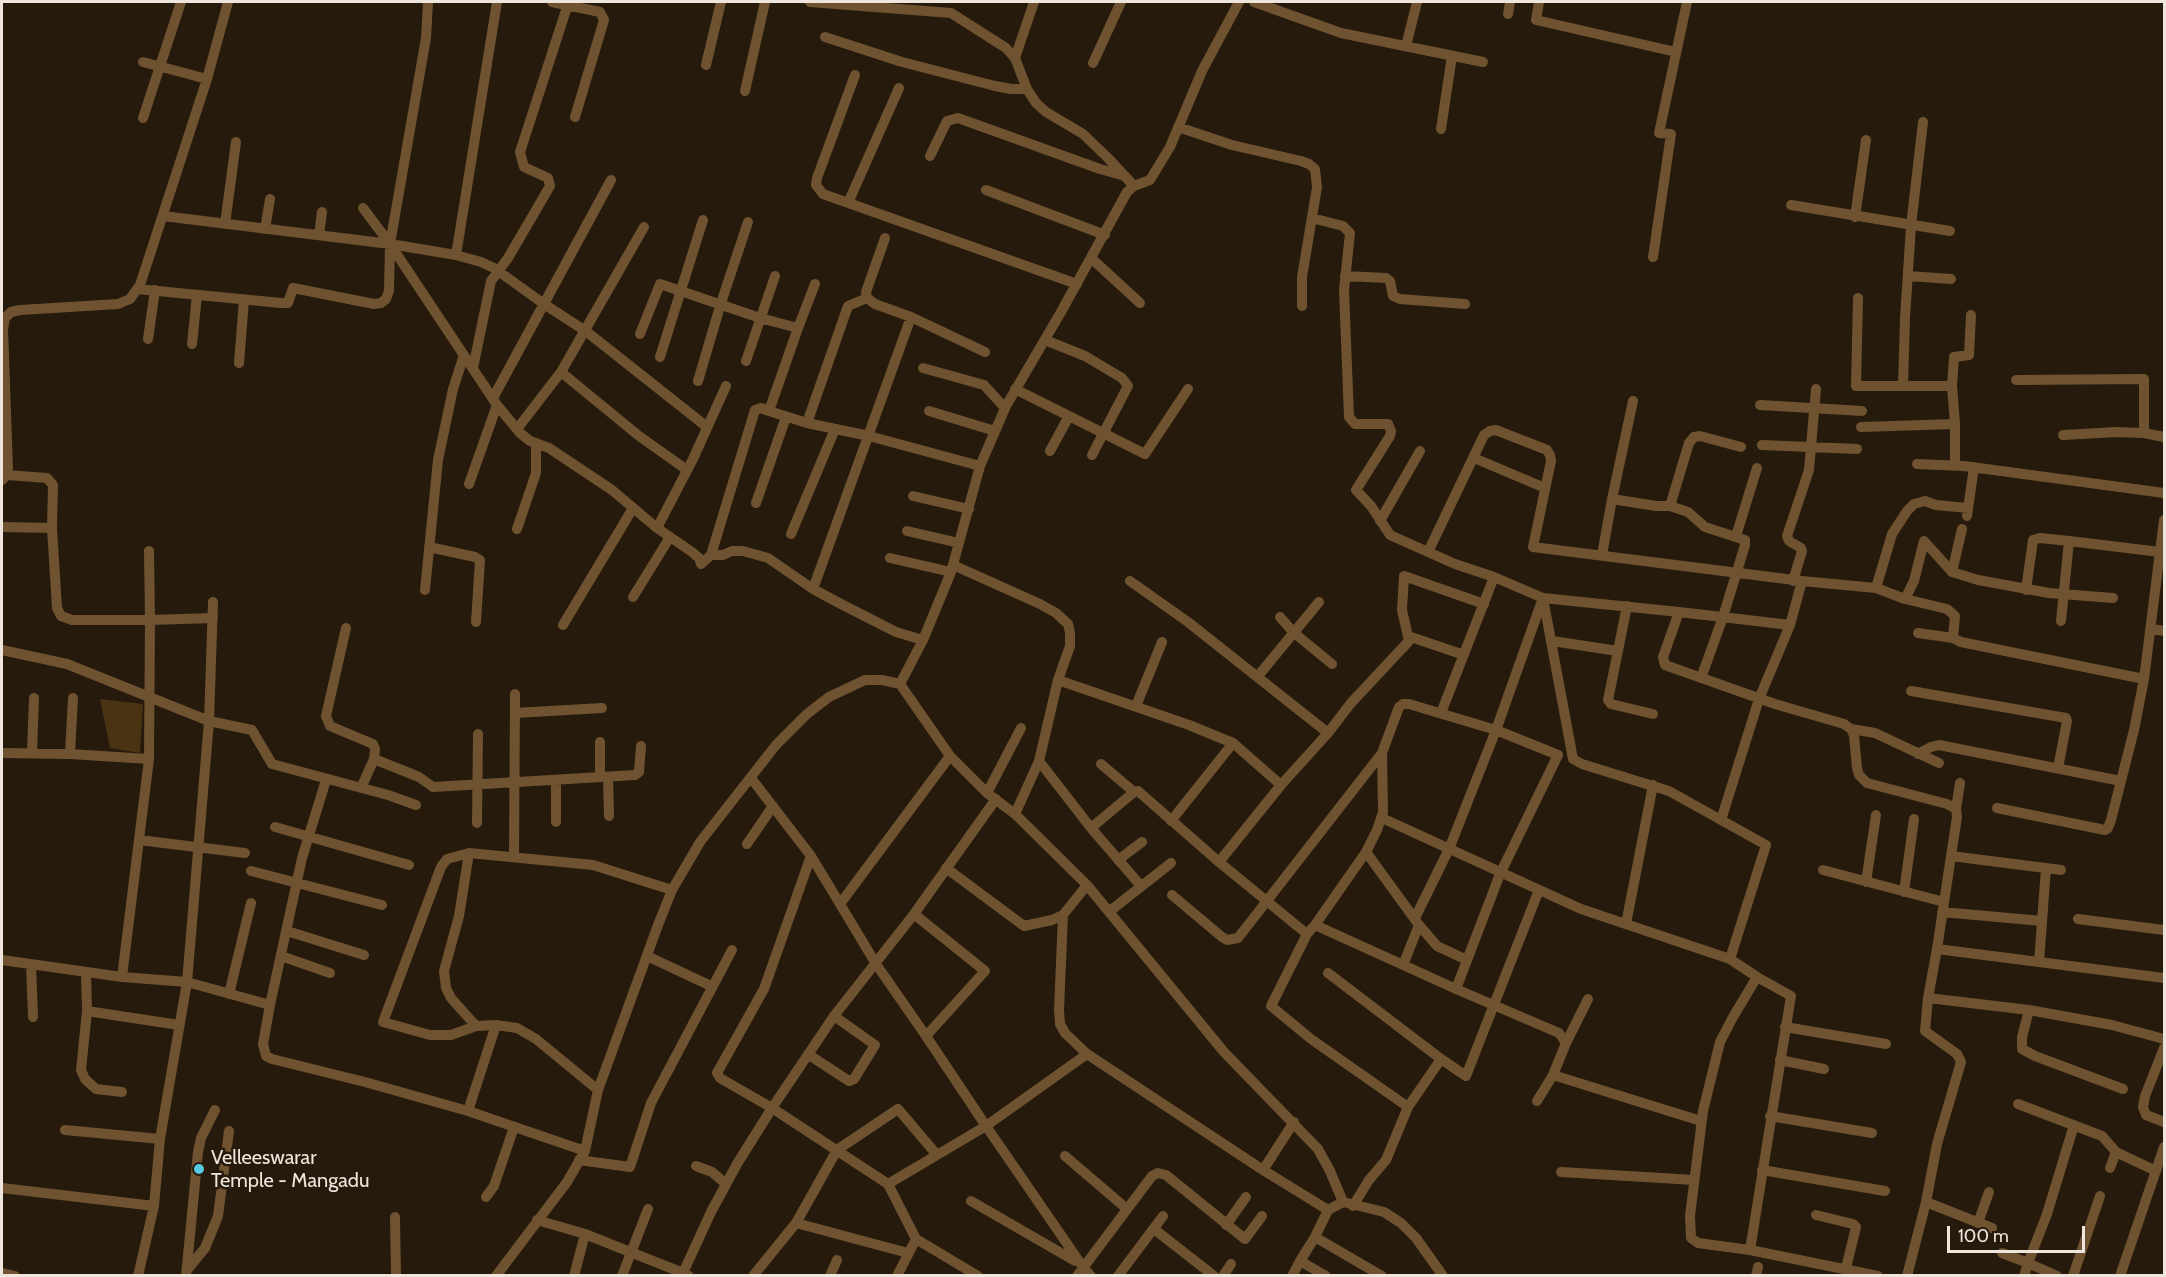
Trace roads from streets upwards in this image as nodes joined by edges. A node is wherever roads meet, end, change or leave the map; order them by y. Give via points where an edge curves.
1 (182, 2) edge
2 (225, 2) edge
3 (428, 2) edge
4 (497, 2) edge
5 (552, 2) edge
6 (721, 2) edge
7 (765, 2) edge
8 (810, 2) edge
9 (1034, 2) edge
10 (1120, 2) edge
11 (1239, 2) edge
12 (1254, 2) edge
13 (1417, 2) edge
14 (1510, 2) edge
15 (1539, 2) edge
16 (1687, 2) edge
17 (568, 4) junction
18 (1508, 14) dead end
19 (825, 37) dead end
20 (1406, 46) junction
21 (1676, 52) junction
22 (1452, 56) junction
23 (1015, 58) junction
24 (143, 62) dead end
25 (1483, 62) dead end
26 (1093, 63) dead end
27 (706, 65) dead end
28 (160, 67) junction
29 (855, 75) dead end
30 (207, 79) junction
31 (899, 88) dead end
32 (1027, 88) junction
33 (744, 91) dead end
34 (575, 117) dead end
35 (144, 118) dead end
36 (1923, 122) dead end
37 (1178, 127) junction
38 (1441, 129) dead end
39 (1866, 140) dead end
40 (237, 142) dead end
41 (930, 156) dead end
42 (1125, 176) junction
43 (611, 180) dead end
44 (1134, 186) junction
45 (986, 190) dead end
46 (270, 200) dead end
47 (848, 203) junction
48 (1791, 205) dead end
49 (363, 208) dead end
50 (322, 212) dead end
51 (164, 216) junction
52 (1855, 217) junction
53 (1312, 218) junction
54 (703, 220) dead end
55 (748, 222) dead end
56 (225, 224) junction
57 (1911, 226) junction
58 (644, 227) dead end
59 (265, 229) junction
60 (1950, 231) dead end
61 (1104, 235) junction
62 (319, 236) junction
63 (885, 238) dead end
64 (390, 244) junction
65 (456, 255) junction
66 (1653, 257) dead end
67 (1091, 258) junction
68 (498, 271) junction
69 (775, 276) dead end
70 (1345, 276) junction
71 (1908, 276) junction
72 (1951, 279) dead end
73 (815, 284) dead end
74 (1077, 284) junction
75 (137, 289) junction
76 (155, 290) junction
77 (682, 291) junction
78 (197, 295) junction
79 (867, 298) junction
80 (1858, 298) dead end
81 (244, 300) junction
82 (721, 303) junction
83 (1140, 303) dead end
84 (544, 304) junction
85 (1465, 304) dead end
86 (1302, 306) dead end
87 (1971, 315) dead end
88 (911, 317) junction
89 (760, 318) junction
90 (798, 328) junction
91 (584, 330) junction
92 (640, 334) dead end
93 (148, 339) dead end
94 (1045, 340) junction
95 (192, 344) dead end
96 (984, 352) dead end
97 (464, 355) junction
98 (660, 357) dead end
99 (746, 361) dead end
100 (239, 363) dead end
101 (473, 368) junction
102 (923, 368) dead end
103 (561, 372) junction
104 (2016, 380) dead end
105 (698, 381) dead end
106 (726, 386) dead end
107 (1903, 386) junction
108 (1952, 386) junction
109 (1015, 389) junction
110 (1188, 389) dead end
111 (1816, 389) dead end
112 (1633, 401) dead end
113 (495, 402) junction
114 (1760, 405) dead end
115 (1005, 408) junction
116 (1815, 408) junction
117 (769, 411) junction
118 (929, 411) dead end
119 (1862, 411) dead end
120 (1069, 416) junction
121 (786, 417) junction
122 (807, 423) junction
123 (1955, 424) junction
124 (707, 427) junction
125 (1861, 427) dead end
126 (4, 429) edge
127 (517, 429) junction
128 (835, 429) junction
129 (995, 431) junction
130 (1104, 434) junction
131 (2144, 434) junction
132 (2063, 435) dead end
133 (869, 436) junction
134 (2164, 437) edge
135 (536, 443) junction
136 (1762, 445) dead end
137 (1741, 447) dead end
138 (1812, 447) junction
139 (1857, 449) dead end
140 (1050, 451) dead end
141 (1420, 451) dead end
142 (1092, 455) dead end
143 (1474, 458) junction
144 (1917, 464) dead end
145 (980, 466) junction
146 (1955, 466) junction
147 (1974, 467) junction
148 (1757, 468) dead end
149 (687, 470) junction
150 (4, 478) edge
151 (469, 484) dead end
152 (1545, 488) junction
153 (2164, 493) edge
154 (913, 496) dead end
155 (1612, 499) junction
156 (756, 504) dead end
157 (1670, 506) junction
158 (633, 508) junction
159 (969, 509) junction
160 (1380, 521) junction
161 (2164, 521) edge
162 (2, 527) edge
163 (52, 528) junction
164 (657, 528) junction
165 (517, 529) dead end
166 (1962, 529) dead end
167 (907, 531) dead end
168 (791, 534) dead end
169 (1736, 536) junction
170 (670, 537) junction
171 (2069, 541) junction
172 (959, 543) junction
173 (429, 547) junction
174 (149, 551) dead end
175 (1428, 552) junction
176 (2160, 552) junction
177 (711, 555) junction
178 (1602, 555) junction
179 (890, 558) dead end
180 (952, 569) junction
181 (1952, 572) junction
182 (1737, 573) junction
183 (1494, 578) junction
184 (2161, 580) edge
185 (1130, 581) dead end
186 (1798, 581) junction
187 (1876, 588) junction
188 (813, 589) junction
189 (425, 590) dead end
190 (2026, 590) junction
191 (2064, 595) junction
192 (633, 597) dead end
193 (1543, 598) junction
194 (2113, 598) dead end
195 (1905, 599) junction
196 (213, 602) dead end
197 (1319, 602) dead end
198 (1484, 604) junction
199 (1627, 606) junction
200 (1679, 612) junction
201 (1280, 617) dead end
202 (1723, 617) junction
203 (213, 618) junction
204 (150, 620) junction
205 (2061, 621) dead end
206 (477, 622) dead end
207 (1790, 625) junction
208 (563, 626) dead end
209 (346, 628) dead end
210 (2151, 629) junction
211 (2164, 631) edge
212 (1293, 632) junction
213 (1918, 633) dead end
214 (1408, 636) junction
215 (1953, 638) junction
216 (923, 640) junction
217 (1552, 641) junction
218 (1162, 642) dead end
219 (2, 651) edge
220 (1618, 651) junction
221 (1464, 655) junction
222 (1332, 664) dead end
223 (1258, 676) junction
224 (1701, 678) junction
225 (2144, 679) junction
226 (1058, 680) junction
227 (900, 684) junction
228 (1911, 691) dead end
229 (515, 694) dead end
230 (34, 698) dead end
231 (73, 698) dead end
232 (151, 698) junction
233 (1759, 699) junction
234 (1136, 706) junction
235 (602, 708) dead end
236 (515, 713) junction
237 (1441, 713) junction
238 (1653, 714) dead end
239 (209, 721) junction
240 (1021, 728) dead end
241 (1851, 729) junction
242 (1496, 730) junction
243 (1328, 733) junction
244 (478, 734) dead end
245 (600, 742) dead end
246 (1233, 743) junction
247 (641, 746) dead end
248 (2, 753) edge
249 (32, 753) junction
250 (1382, 753) junction
251 (70, 754) junction
252 (1918, 754) junction
253 (950, 756) junction
254 (149, 759) junction
255 (374, 759) junction
256 (1039, 761) junction
257 (1939, 763) dead end
258 (1101, 764) dead end
259 (2058, 768) junction
260 (604, 777) junction
261 (751, 778) junction
262 (326, 780) junction
263 (556, 780) junction
264 (515, 782) junction
265 (2121, 782) junction
266 (1960, 783) dead end
267 (478, 784) junction
268 (1281, 785) junction
269 (1653, 785) junction
270 (360, 788) junction
271 (1134, 792) junction
272 (992, 796) junction
273 (416, 806) dead end
274 (773, 806) junction
275 (1997, 808) dead end
276 (1956, 809) junction
277 (1016, 814) junction
278 (1876, 814) dead end
279 (609, 816) dead end
280 (1382, 818) junction
281 (1914, 819) dead end
282 (1721, 820) junction
283 (1171, 821) junction
284 (477, 822) dead end
285 (556, 822) dead end
286 (275, 827) dead end
287 (1091, 828) junction
288 (309, 836) junction
289 (139, 840) junction
290 (1142, 843) dead end
291 (747, 844) dead end
292 (198, 847) junction
293 (1449, 849) junction
294 (1366, 852) junction
295 (469, 853) junction
296 (245, 854) dead end
297 (811, 856) junction
298 (1951, 856) junction
299 (514, 857) junction
300 (1118, 860) junction
301 (1219, 862) junction
302 (1171, 863) dead end
303 (409, 864) dead end
304 (946, 868) junction
305 (2046, 868) junction
306 (1823, 870) dead end
307 (2061, 870) dead end
308 (251, 872) dead end
309 (1500, 874) junction
310 (297, 882) junction
311 (1866, 882) junction
312 (1087, 885) junction
313 (1141, 886) junction
314 (672, 890) junction
315 (1539, 890) junction
316 (1904, 892) junction
317 (1172, 895) dead end
318 (1267, 901) junction
319 (251, 903) dead end
320 (840, 904) junction
321 (382, 905) dead end
322 (1943, 907) junction
323 (1110, 911) junction
324 (914, 914) junction
325 (1063, 915) junction
326 (2078, 919) dead end
327 (2042, 921) junction
328 (1417, 922) junction
329 (1626, 924) junction
330 (1315, 925) junction
331 (2164, 930) edge
332 (286, 931) junction
333 (1307, 934) junction
334 (732, 950) dead end
335 (1936, 950) junction
336 (364, 955) dead end
337 (281, 956) junction
338 (647, 956) junction
339 (1730, 959) junction
340 (2, 960) edge
341 (1467, 960) junction
342 (2039, 962) junction
343 (31, 964) junction
344 (876, 964) junction
345 (1403, 965) junction
346 (86, 972) junction
347 (330, 973) dead end
348 (1328, 973) dead end
349 (122, 977) junction
350 (1756, 977) junction
351 (2164, 978) edge
352 (187, 982) junction
353 (711, 986) junction
354 (1456, 989) junction
355 (229, 994) junction
356 (1928, 998) junction
357 (1588, 999) dead end
358 (1493, 1004) junction
359 (270, 1005) junction
360 (2029, 1010) junction
361 (87, 1011) junction
362 (834, 1016) junction
363 (33, 1017) dead end
364 (179, 1025) junction
365 (496, 1025) junction
366 (476, 1026) junction
367 (1785, 1027) junction
368 (926, 1036) junction
369 (2164, 1039) edge
370 (1566, 1043) junction
371 (1886, 1044) dead end
372 (2164, 1048) edge
373 (1088, 1054) junction
374 (809, 1055) junction
375 (1441, 1059) junction
376 (1780, 1060) junction
377 (1824, 1069) dead end
378 (1553, 1075) junction
379 (2123, 1089) dead end
380 (598, 1090) junction
381 (122, 1092) dead end
382 (1537, 1101) dead end
383 (2018, 1104) dead end
384 (772, 1107) junction
385 (1408, 1107) junction
386 (214, 1110) dead end
387 (468, 1111) junction
388 (1770, 1116) junction
389 (1701, 1121) junction
390 (1294, 1122) junction
391 (2164, 1122) edge
392 (2074, 1125) junction
393 (986, 1126) junction
394 (514, 1127) junction
395 (66, 1130) dead end
396 (229, 1131) dead end
397 (1872, 1133) dead end
398 (160, 1139) junction
399 (2164, 1147) edge
400 (837, 1150) junction
401 (2116, 1152) junction
402 (582, 1155) junction
403 (937, 1155) junction
404 (1065, 1156) dead end
405 (696, 1166) dead end
406 (2110, 1168) dead end
407 (2160, 1168) edge
408 (1263, 1170) junction
409 (1762, 1170) junction
410 (1561, 1172) dead end
411 (1694, 1180) junction
412 (726, 1184) junction
413 (888, 1184) junction
414 (2, 1188) edge
415 (1885, 1191) dead end
416 (1989, 1192) dead end
417 (2100, 1196) dead end
418 (486, 1197) dead end
419 (1246, 1197) dead end
420 (971, 1201) dead end
421 (1926, 1202) junction
422 (1348, 1204) junction
423 (154, 1206) junction
424 (648, 1209) dead end
425 (1127, 1209) junction
426 (1328, 1210) junction
427 (1816, 1215) dead end
428 (1162, 1216) dead end
429 (1262, 1216) dead end
430 (395, 1217) dead end
431 (537, 1220) junction
432 (796, 1223) junction
433 (1978, 1223) junction
434 (1226, 1225) junction
435 (1992, 1228) dead end
436 (1154, 1229) junction
437 (585, 1234) junction
438 (1315, 1237) junction
439 (916, 1239) junction
440 (1750, 1250) junction
441 (631, 1251) junction
442 (908, 1253) junction
443 (2002, 1253) dead end
444 (837, 1260) dead end
445 (1300, 1261) junction
446 (2028, 1263) junction
447 (1231, 1264) dead end
448 (1846, 1268) junction
449 (1080, 1271) edge
450 (2, 1273) edge
451 (187, 1273) edge
452 (15, 1275) edge
453 (138, 1275) edge
454 (396, 1275) edge
455 (496, 1275) edge
456 (574, 1275) edge
457 (622, 1275) edge
458 (685, 1275) edge
459 (753, 1275) edge
460 (830, 1275) edge
461 (897, 1275) edge
462 (978, 1275) edge
463 (1091, 1275) edge
464 (1119, 1275) edge
465 (1214, 1275) edge
466 (1223, 1275) edge
467 (1292, 1275) edge
468 (1326, 1275) edge
469 (1382, 1275) edge
470 (1443, 1275) edge
471 (1878, 1275) edge
472 (1907, 1275) edge
473 (2024, 1275) edge
474 (2057, 1275) edge
475 (2073, 1275) edge
476 (2120, 1275) edge

1 - 28 street
2 - 30 street
3 - 64 street via 426,38
4 - 65 street
5 - 17 street
6 - 27 street
7 - 33 street
8 - 23 street via 951,13 1006,48
9 - 23 street
10 - 26 street
11 - 37 street via 1202,70
12 - 20 street via 1335,31
13 - 20 street
14 - 18 street
15 - 21 street via 1536,20
16 - 21 street
17 - 34 street via 600,12 604,20
17 - 68 street via 520,152 524,167 548,178 550,186
19 - 32 street via 995,86
20 - 22 street
21 - 66 street via 1659,133 1671,134
22 - 25 street
22 - 38 street
23 - 32 street
24 - 28 street
28 - 30 street
28 - 35 street
29 - 47 street via 816,185 824,194
30 - 51 street
31 - 47 street
32 - 42 street via 1046,112 1083,134
36 - 57 street
37 - 44 street via 1150,180
37 - 53 street via 1309,164 1315,169 1317,187
39 - 52 street
40 - 56 street
41 - 42 street via 947,121 957,118
42 - 44 street
43 - 84 street
44 - 61 street
45 - 61 street
46 - 59 street
47 - 74 street
48 - 52 street
49 - 64 street
50 - 62 street
51 - 56 street
51 - 75 street
52 - 57 street
53 - 70 street via 1343,226 1350,233
53 - 86 street via 1302,277
54 - 77 street
55 - 82 street
56 - 59 street
57 - 60 street
57 - 71 street
58 - 91 street
59 - 62 street
61 - 67 street
62 - 64 street
63 - 79 street
64 - 65 street
64 - 81 street via 389,291 381,303 293,288 288,303
64 - 97 street
65 - 68 street
67 - 74 street
67 - 83 street
68 - 84 street
68 - 101 street via 489,286
69 - 89 street
70 - 85 street via 1386,278 1392,296 1400,299
70 - 160 street via 1349,417 1355,424 1388,424 1391,431 1356,490
71 - 72 street
71 - 107 street
73 - 90 street
74 - 94 street
75 - 76 street
75 - 126 street via 130,299 118,304 20,310 5,318
76 - 78 street
76 - 93 street
77 - 82 street
77 - 92 street via 658,284
77 - 98 street
78 - 81 street
78 - 95 street
79 - 88 street
79 - 122 street via 848,306
80 - 107 street via 1856,386
81 - 100 street
82 - 89 street
82 - 105 street
84 - 91 street
84 - 113 street
87 - 108 street via 1969,355 1954,357
88 - 96 street
88 - 133 street
89 - 90 street
89 - 99 street
90 - 117 street
91 - 103 street
91 - 124 street
94 - 109 street
94 - 130 street via 1084,356 1126,381 1127,390
97 - 101 street
97 - 173 street via 442,436
101 - 113 street
102 - 115 street via 984,384
103 - 127 street
103 - 149 street
104 - 131 street via 2144,379
106 - 124 street
107 - 108 street
108 - 123 street
109 - 115 street
109 - 120 street
110 - 130 street via 1145,454
111 - 116 street
112 - 155 street
113 - 127 street
113 - 151 street
114 - 116 street
115 - 129 street
116 - 119 street
116 - 138 street
117 - 121 street
117 - 177 street via 755,410
118 - 129 street
120 - 130 street
120 - 140 street
121 - 122 street
121 - 156 street
122 - 128 street
123 - 125 street
123 - 146 street
124 - 149 street
126 - 150 street
127 - 135 street
128 - 133 street
128 - 168 street
129 - 145 street
130 - 142 street
131 - 132 street
131 - 134 street
133 - 145 street
133 - 188 street
135 - 158 street via 572,463
135 - 165 street via 536,473
136 - 138 street
137 - 157 street via 1694,437
138 - 139 street
138 - 186 street via 1805,484 1787,536 1802,551
141 - 160 street
143 - 152 street
143 - 152 street via 1484,435 1490,431 1512,435 1547,450 1551,461
143 - 175 street
144 - 146 street
145 - 159 street
146 - 147 street
147 - 153 street
147 - 187 street via 1968,512 1925,501 1907,511 1892,534
148 - 169 street
149 - 164 street
150 - 163 street via 47,478 52,485
152 - 178 street via 1533,547
154 - 159 street
155 - 157 street
155 - 178 street
157 - 169 street via 1688,512 1704,527
158 - 164 street
158 - 208 street
159 - 172 street
160 - 175 street via 1390,536
161 - 176 street
162 - 163 street
163 - 204 street via 57,608 61,616 72,620
164 - 170 street
166 - 181 street
167 - 172 street
169 - 182 street via 1746,543
170 - 177 street via 699,558 701,564
170 - 192 street
171 - 176 street
171 - 190 street via 2033,540
171 - 191 street
172 - 180 street
173 - 189 street
173 - 206 street via 480,560
174 - 204 street
175 - 183 street
176 - 184 street
177 - 188 street via 743,551 768,558
178 - 182 street
179 - 180 street
180 - 216 street
180 - 226 street via 1040,604 1068,624 1070,646
181 - 190 street
181 - 195 street via 1924,541
182 - 186 street
182 - 202 street
183 - 193 street
183 - 198 street
184 - 210 street
185 - 223 street
186 - 187 street
186 - 207 street
187 - 195 street
188 - 216 street via 896,632
190 - 191 street
191 - 194 street
191 - 205 street
193 - 199 street
193 - 217 street
193 - 242 street
195 - 215 street via 1950,610 1954,616
196 - 203 street
197 - 212 street
198 - 214 street via 1404,576 1402,610
198 - 221 street
199 - 200 street
199 - 220 street
200 - 202 street
200 - 224 street via 1664,663
201 - 212 street
202 - 207 street
202 - 224 street
203 - 204 street
203 - 239 street
204 - 232 street
207 - 233 street
209 - 255 street via 327,722 373,744
210 - 211 street
210 - 225 street
212 - 222 street
212 - 223 street
213 - 215 street
214 - 221 street
214 - 243 street via 1409,641
215 - 225 street
216 - 227 street
217 - 220 street
217 - 269 street via 1573,759
218 - 234 street
219 - 232 street via 67,664
220 - 238 street via 1609,702
221 - 237 street
223 - 243 street
224 - 233 street
225 - 265 street
226 - 234 street
226 - 256 street
227 - 253 street
227 - 261 street via 865,681 829,698 776,745
228 - 259 street via 2066,718
229 - 236 street
230 - 249 street
231 - 251 street
232 - 239 street
232 - 254 street
233 - 241 street
233 - 282 street
234 - 246 street
235 - 236 street
236 - 264 street
237 - 242 street
237 - 250 street via 1409,704 1399,706
239 - 262 street via 252,730 272,764
239 - 292 street
240 - 272 street
241 - 252 street via 1875,733
241 - 276 street via 1859,775 1867,783
242 - 293 street
242 - 309 street via 1558,755
243 - 268 street
244 - 267 street
245 - 260 street
246 - 268 street
246 - 283 street
247 - 260 street via 639,772
248 - 249 street
249 - 251 street
250 - 280 street
250 - 318 street
251 - 254 street
252 - 257 street
252 - 259 street via 1940,745
253 - 272 street
253 - 320 street
254 - 289 street
255 - 267 street via 419,777 433,787
255 - 270 street
256 - 277 street
256 - 287 street
258 - 271 street
259 - 265 street
260 - 263 street
260 - 279 street
261 - 274 street
261 - 314 street via 700,842
262 - 270 street
262 - 288 street
263 - 264 street
263 - 285 street
264 - 267 street
264 - 299 street
265 - 275 street via 2108,828 2103,831
266 - 276 street
267 - 284 street
268 - 301 street
269 - 282 street
269 - 329 street
270 - 273 street
271 - 283 street via 1138,791
271 - 287 street
272 - 277 street
272 - 304 street
274 - 291 street
274 - 297 street
276 - 298 street
277 - 312 street
278 - 311 street
280 - 293 street
280 - 294 street
281 - 316 street
282 - 339 street via 1766,844
283 - 301 street
286 - 288 street
287 - 300 street
288 - 303 street
288 - 310 street
289 - 292 street
289 - 349 street
290 - 300 street
292 - 296 street
292 - 352 street
293 - 309 street
293 - 328 street
294 - 328 street
294 - 330 street
295 - 299 street
295 - 366 street via 459,916 444,971 451,998
295 - 366 street via 447,859 441,867 383,1022 430,1035 452,1035
297 - 320 street
297 - 384 street via 764,989 717,1073
298 - 305 street
298 - 322 street
299 - 314 street via 593,865
300 - 313 street
301 - 318 street
302 - 313 street
304 - 324 street
304 - 325 street via 1024,926
305 - 307 street
305 - 327 street
306 - 311 street
308 - 310 street
309 - 315 street
309 - 341 street
310 - 321 street
310 - 332 street
311 - 316 street
312 - 323 street
312 - 325 street
313 - 323 street
314 - 338 street
315 - 329 street
315 - 358 street
316 - 322 street
317 - 318 street via 1227,940 1238,938
318 - 333 street
319 - 355 street
320 - 344 street
322 - 327 street
322 - 335 street
323 - 390 street via 1224,1052
324 - 344 street
324 - 368 street via 985,971
325 - 373 street via 1060,1024
326 - 331 street
327 - 342 street
328 - 341 street via 1437,946
328 - 345 street
329 - 339 street
330 - 333 street
330 - 345 street
332 - 336 street
332 - 337 street
333 - 385 street via 1271,1006
334 - 353 street
335 - 342 street
335 - 356 street
337 - 347 street
337 - 359 street
338 - 353 street
338 - 380 street
339 - 350 street
340 - 343 street
341 - 354 street
342 - 351 street
343 - 346 street
343 - 363 street
344 - 362 street
344 - 368 street
345 - 354 street
346 - 349 street
346 - 361 street
348 - 375 street
349 - 352 street
350 - 367 street via 1791,996
350 - 389 street via 1720,1042
352 - 355 street
352 - 364 street
353 - 402 street via 651,1103 630,1167
354 - 358 street
355 - 359 street
356 - 360 street
356 - 421 street via 1925,1031 1957,1054 1961,1062 1937,1144
357 - 370 street
358 - 370 street via 1559,1033
358 - 375 street via 1466,1076
359 - 387 street via 263,1044 266,1056
360 - 369 street
360 - 379 street via 2022,1049
361 - 364 street
361 - 381 street via 81,1070 96,1089
362 - 374 street
362 - 374 street via 875,1045 855,1079 849,1081
364 - 398 street
365 - 366 street
365 - 380 street via 517,1028 536,1040
365 - 387 street
367 - 371 street
367 - 376 street
368 - 393 street
370 - 378 street
372 - 391 street via 2143,1107 2146,1115
373 - 393 street
373 - 408 street
374 - 384 street
375 - 385 street
376 - 377 street
376 - 388 street
378 - 382 street
378 - 389 street
380 - 402 street
383 - 392 street
384 - 400 street
384 - 412 street
385 - 422 street via 1386,1160
386 - 451 street via 198,1152
387 - 394 street
388 - 397 street
388 - 409 street
389 - 411 street
390 - 408 street
390 - 422 street via 1318,1149
392 - 401 street via 2102,1136
392 - 446 street
393 - 403 street
393 - 449 street
394 - 402 street
394 - 418 street via 494,1186
395 - 398 street
396 - 451 street via 218,1216 206,1248
398 - 423 street
399 - 407 street
400 - 403 street via 898,1109
400 - 413 street
400 - 432 street
401 - 406 street
401 - 407 street
402 - 431 street via 567,1182
403 - 413 street
404 - 425 street
405 - 412 street via 712,1172
407 - 476 street
408 - 426 street
409 - 415 street
409 - 440 street
410 - 411 street
411 - 440 street via 1691,1238 1698,1243
412 - 458 street
413 - 439 street
414 - 423 street
416 - 433 street
417 - 475 street
419 - 434 street
420 - 449 street via 1066,1254
421 - 433 street
421 - 472 street
422 - 426 street
422 - 470 street via 1384,1212 1401,1223
423 - 453 street
424 - 441 street
425 - 434 street via 1152,1176 1162,1174
425 - 449 street
426 - 438 street
427 - 448 street via 1856,1227
428 - 436 street
429 - 434 street via 1245,1239
430 - 454 street
431 - 437 street
431 - 455 street
432 - 442 street
432 - 459 street
433 - 435 street
436 - 464 street
436 - 465 street
437 - 441 street
437 - 456 street
438 - 445 street
438 - 469 street
439 - 442 street
439 - 462 street
440 - 448 street
441 - 457 street
441 - 458 street
442 - 461 street
443 - 446 street
444 - 460 street
445 - 467 street
445 - 468 street
446 - 473 street
446 - 474 street
447 - 466 street
448 - 471 street
449 - 463 street
450 - 452 street

